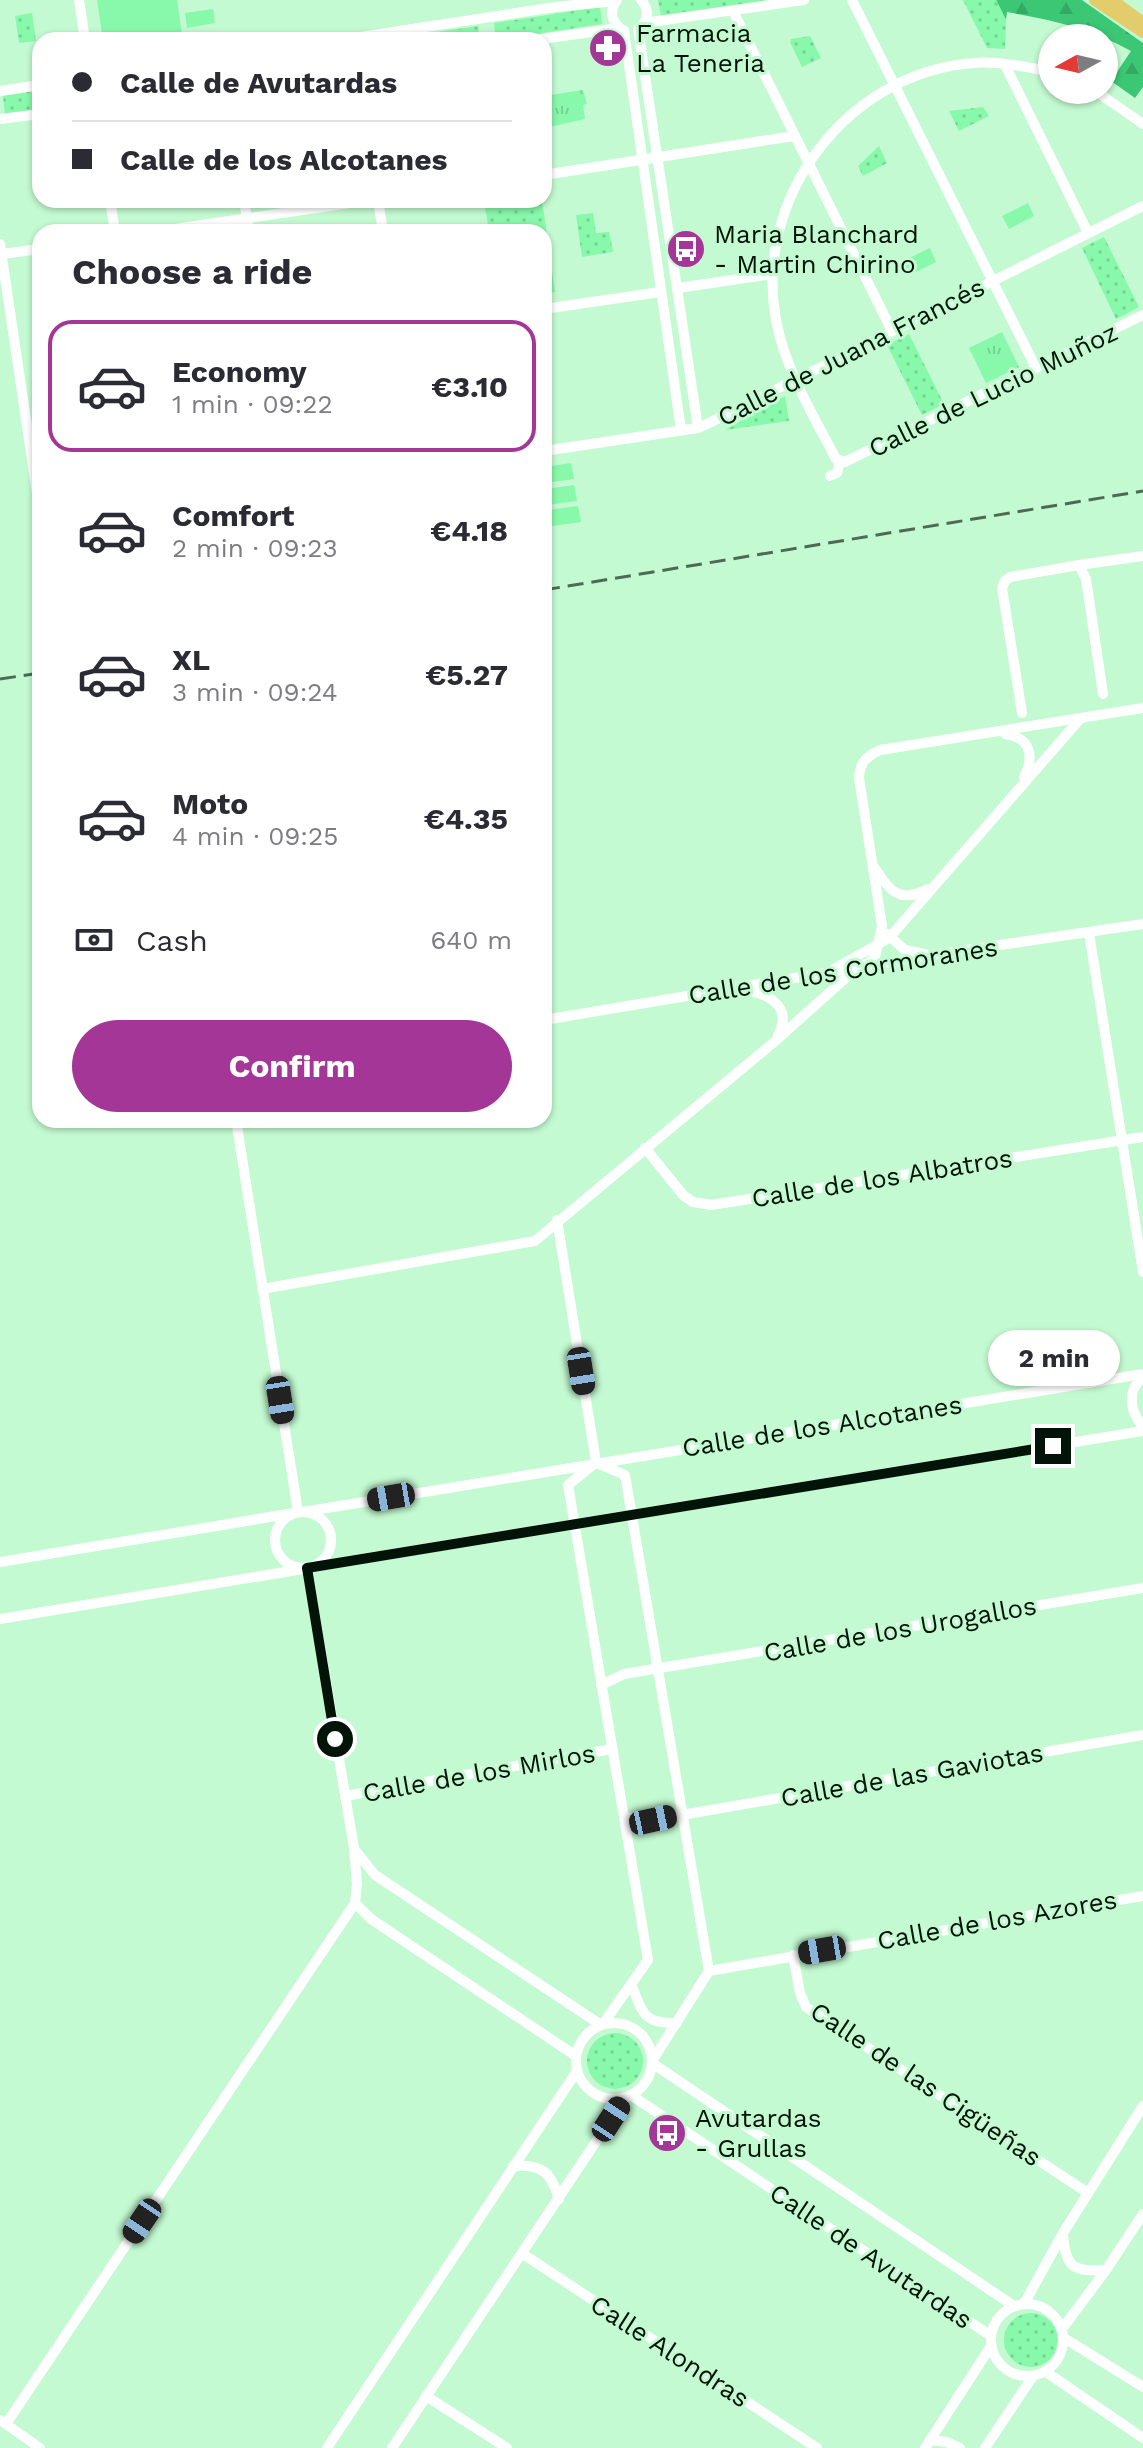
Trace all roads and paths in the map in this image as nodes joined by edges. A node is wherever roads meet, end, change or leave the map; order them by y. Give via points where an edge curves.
1 (79, 0) edge
2 (617, 0) edge
3 (641, 0) edge
4 (804, 0) edge
5 (852, 0) edge
6 (1095, 0) edge
7 (1112, 0) edge
8 (733, 11) junction
9 (1143, 23) edge
10 (641, 26) junction
11 (622, 29) junction
12 (84, 32) edge
13 (399, 32) edge
14 (1143, 32) edge
15 (552, 38) edge
16 (1005, 65) junction
17 (1038, 70) edge
18 (32, 86) edge
19 (894, 86) junction
20 (0, 91) edge
21 (1114, 104) edge
22 (32, 115) edge
23 (0, 119) edge
24 (1143, 124) edge
25 (794, 136) junction
26 (658, 158) junction
27 (642, 160) junction
28 (807, 162) junction
29 (552, 174) edge
30 (1143, 206) edge
31 (245, 208) edge
32 (316, 208) edge
33 (247, 218) junction
34 (207, 224) edge
35 (248, 224) edge
36 (1088, 233) junction
37 (1, 249) edge
38 (32, 249) edge
39 (772, 274) junction
40 (992, 281) junction
41 (678, 288) junction
42 (660, 292) junction
43 (552, 308) edge
44 (1143, 315) edge
45 (892, 331) junction
46 (1036, 368) junction
47 (796, 379) junction
48 (698, 428) junction
49 (681, 430) junction
50 (552, 450) edge
51 (32, 460) edge
52 (840, 461) junction
53 (830, 476) dead end
54 (1143, 556) edge
55 (1079, 565) junction
56 (1103, 694) dead end
57 (1143, 708) edge
58 (1022, 713) dead end
59 (1080, 719) junction
60 (995, 732) junction
61 (1015, 794) junction
62 (872, 863) junction
63 (934, 887) junction
64 (1143, 924) edge
65 (1089, 933) junction
66 (884, 941) junction
67 (932, 955) junction
68 (858, 967) junction
69 (830, 972) junction
70 (724, 989) junction
71 (552, 1019) edge
72 (773, 1043) junction
73 (237, 1128) edge
74 (1143, 1137) edge
75 (1121, 1141) junction
76 (645, 1148) junction
77 (557, 1220) junction
78 (1143, 1272) edge
79 (262, 1289) junction
80 (1143, 1375) edge
81 (1143, 1428) edge
82 (596, 1462) junction
83 (298, 1512) junction
84 (633, 1516) junction
85 (574, 1525) junction
86 (0, 1562) edge
87 (307, 1568) junction
88 (1143, 1588) edge
89 (0, 1619) edge
90 (657, 1670) junction
91 (601, 1685) junction
92 (1143, 1735) edge
93 (612, 1749) junction
94 (345, 1796) junction
95 (682, 1814) junction
96 (624, 1817) junction
97 (354, 1848) junction
98 (1143, 1896) edge
99 (355, 1903) junction
100 (793, 1955) junction
101 (709, 1971) junction
102 (632, 1986) junction
103 (677, 2023) junction
104 (602, 2024) junction
105 (576, 2056) junction
106 (652, 2062) junction
107 (577, 2071) junction
108 (628, 2097) junction
109 (1143, 2106) edge
110 (1138, 2119) edge
111 (513, 2166) junction
112 (1088, 2193) junction
113 (559, 2199) junction
114 (1143, 2214) edge
115 (1063, 2233) junction
116 (523, 2254) junction
117 (1106, 2270) junction
118 (1019, 2305) junction
119 (1063, 2334) junction
120 (991, 2341) junction
121 (1046, 2372) junction
122 (1033, 2376) junction
123 (1143, 2387) edge
124 (426, 2396) junction
125 (3, 2422) edge
126 (1143, 2438) edge
127 (928, 2444) edge
128 (40, 2448) edge
129 (327, 2448) edge
130 (392, 2448) edge
131 (507, 2448) edge
132 (817, 2448) edge
133 (960, 2448) edge
134 (985, 2448) edge

1 - 12 street
2 - 11 street via 612,15
2 - 13 street
3 - 10 street via 647,9
4 - 8 street
5 - 19 street
6 - 14 main road
7 - 9 main road
8 - 10 street
8 - 25 street
10 - 11 street
10 - 26 street
11 - 15 street
11 - 27 street
16 - 17 street, Calle de Lucio Muñoz
16 - 19 street, Calle de Lucio Muñoz via 947,68
16 - 36 street
18 - 20 street
19 - 28 street, Calle de Lucio Muñoz via 847,117
19 - 40 street
21 - 24 street
22 - 23 street
25 - 26 street
25 - 28 street
26 - 27 street
26 - 41 street
27 - 29 street
27 - 42 street
28 - 39 street, Calle de Lucio Muñoz via 783,214
28 - 45 street
30 - 36 street, Calle de Juana Francés
31 - 33 street
32 - 33 street
33 - 34 street
33 - 35 street
36 - 40 street, Calle de Juana Francés
37 - 38 street
37 - 51 street
39 - 41 street
39 - 47 street, Calle de Lucio Muñoz via 776,321
40 - 45 street, Calle de Juana Francés
40 - 46 street
41 - 48 street
42 - 43 street
42 - 49 street
44 - 46 street, Calle de Lucio Muñoz
45 - 47 street, Calle de Juana Francés
46 - 52 street, Calle de Lucio Muñoz via 852,460
47 - 48 street, Calle de Juana Francés
47 - 52 street, Calle de Lucio Muñoz
48 - 49 street, Calle de Juana Francés
49 - 50 street, Calle de Juana Francés
52 - 53 street via 837,473
54 - 55 street
55 - 56 street via 1086,579
55 - 58 street via 1010,577 1002,588
57 - 59 street
59 - 60 street
59 - 61 street
60 - 61 street via 1016,735 1028,748 1029,767
60 - 62 street via 880,750 867,757 859,778
61 - 63 street
62 - 63 street via 893,893 918,894
62 - 66 street
63 - 66 street
64 - 65 street, Calle de los Cormoranes
65 - 67 street, Calle de los Cormoranes
65 - 75 street
66 - 67 street
66 - 68 street via 875,957
66 - 69 street
67 - 68 street, Calle de los Cormoranes
68 - 69 street, Calle de los Cormoranes
68 - 72 street
69 - 70 street, Calle de los Cormoranes
70 - 71 street, Calle de los Cormoranes
70 - 72 street via 770,997 782,1019
72 - 76 street
73 - 79 street
74 - 75 street, Calle de los Albatros
75 - 76 street, Calle de los Albatros via 711,1205 684,1196
75 - 78 street
76 - 77 street
77 - 79 street via 535,1241
77 - 82 street
79 - 83 street
80 - 81 street via 1131,1405
80 - 82 street, Calle de los Alcotanes
81 - 84 street
82 - 83 street, Calle de los Alcotanes
82 - 84 street via 625,1475
82 - 85 street via 568,1485
83 - 86 street, Calle de los Alcotanes
83 - 87 street via 280,1524 276,1549 286,1563
83 - 87 street via 312,1513 326,1523 331,1540 326,1557
84 - 85 street
84 - 90 street
85 - 87 street
85 - 91 street
87 - 89 street
87 - 94 street
88 - 90 street, Calle de los Urogallos
90 - 91 street, Calle de los Urogallos via 624,1674
90 - 95 street
91 - 93 street
92 - 95 street, Calle de las Gaviotas
93 - 94 street, Calle de los Mirlos
93 - 96 street
94 - 97 street
95 - 96 street, Calle de las Gaviotas via 653,1820
95 - 101 street
96 - 102 street via 648,1960
97 - 99 street
97 - 104 street via 375,1875
98 - 100 street, Calle de los Azores
99 - 105 street via 371,1919
99 - 125 street
100 - 101 street, Calle de los Azores
100 - 112 street, Calle de las Cigüeñas via 806,2007
101 - 103 street
102 - 103 street via 642,2012 658,2023
102 - 104 street
103 - 106 street
104 - 105 street via 584,2037
104 - 106 street via 615,2022 637,2030
105 - 107 street
106 - 108 street via 646,2082
106 - 118 street, Calle de Avutardas
107 - 108 street via 590,2091 601,2097
107 - 111 street
108 - 113 street
108 - 120 street, Calle de Avutardas
109 - 110 street
110 - 112 street
111 - 113 street via 546,2172
111 - 129 street
112 - 115 street
113 - 116 street
114 - 117 street
115 - 117 street via 1065,2255 1073,2266 1088,2272
115 - 118 street
116 - 124 street
116 - 132 street, Calle Alondras
117 - 119 street
118 - 119 street via 1047,2310
118 - 120 street via 998,2318
119 - 121 street via 1059,2358
119 - 123 street
120 - 122 street via 1001,2366
120 - 127 street
121 - 122 street
121 - 126 street
122 - 134 street
124 - 130 street
124 - 131 street
125 - 128 street
127 - 133 street via 947,2442

